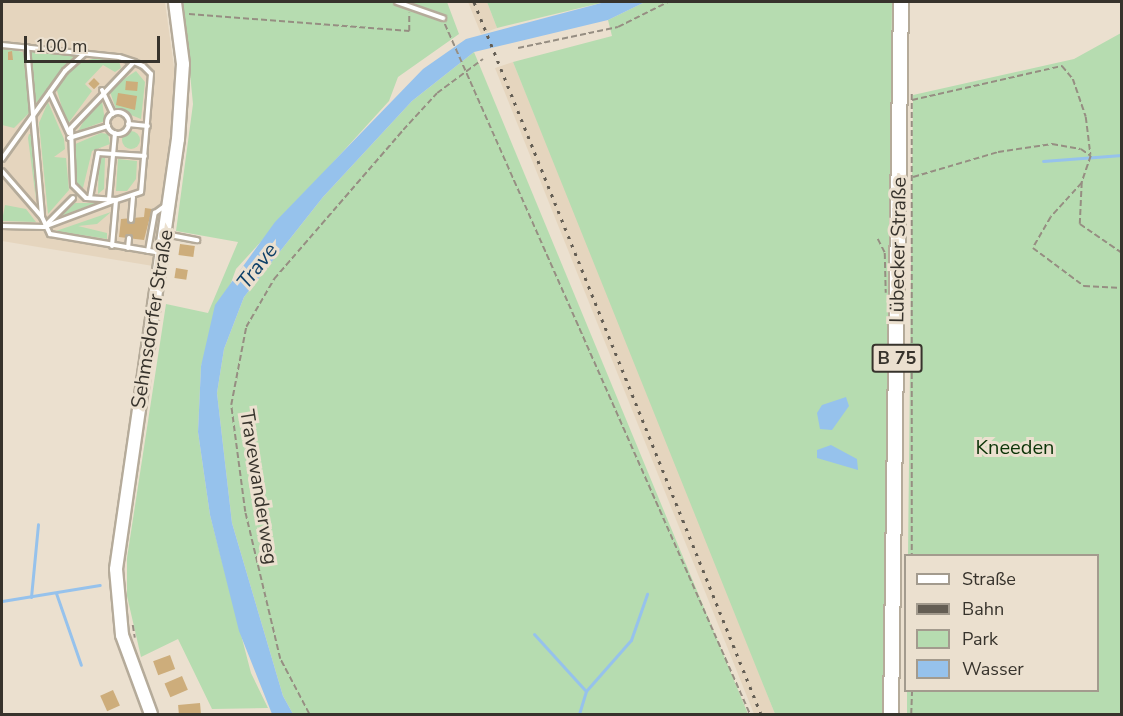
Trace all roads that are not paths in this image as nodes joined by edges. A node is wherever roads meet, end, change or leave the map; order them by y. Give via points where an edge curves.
1 (175, 2) edge
2 (397, 2) edge
3 (901, 2) edge
4 (443, 18) road end
5 (2, 45) edge
6 (27, 47) junction
7 (85, 53) junction
8 (134, 62) junction
9 (102, 90) junction
10 (50, 92) junction
11 (35, 114) junction
12 (113, 114) junction
13 (128, 124) junction
14 (108, 126) junction
15 (148, 126) junction
16 (115, 133) junction
17 (69, 136) junction
18 (113, 152) junction
19 (145, 156) junction
20 (2, 159) edge
21 (2, 171) edge
22 (133, 197) junction
23 (73, 198) dead end
24 (90, 198) junction
25 (109, 199) junction
26 (116, 200) junction
27 (169, 203) junction
28 (42, 217) junction
29 (131, 220) dead end
30 (2, 226) edge
31 (44, 227) junction
32 (165, 234) junction
33 (129, 238) dead end
34 (197, 240) dead end
35 (112, 246) junction
36 (128, 248) junction
37 (148, 251) junction
38 (161, 253) junction
39 (151, 714) edge
40 (891, 714) edge

1 - 27 main road, Sehmsdorfer Straße via 183,77
2 - 4 lane
3 - 40 main road, Lübecker Straße / B 75 via 906,103 898,298
5 - 6 lane
6 - 7 lane
6 - 11 lane
7 - 8 lane
7 - 10 lane
8 - 9 lane
8 - 15 lane via 152,77
9 - 12 lane
9 - 17 lane
10 - 11 lane
10 - 17 lane
11 - 20 lane
11 - 28 lane
12 - 13 lane via 123,113
12 - 14 lane
13 - 15 lane
13 - 16 lane
14 - 16 lane
14 - 17 lane
15 - 19 lane
16 - 18 lane
17 - 24 lane via 74,190
18 - 19 lane
18 - 24 lane via 96,154
18 - 25 lane
19 - 22 lane via 141,192
21 - 28 lane
22 - 26 lane
22 - 29 lane
23 - 31 lane
24 - 25 lane
25 - 26 lane
26 - 31 lane
26 - 35 lane
27 - 32 main road, Sehmsdorfer Straße
27 - 37 lane via 155,213
28 - 31 lane
30 - 31 lane
31 - 35 lane via 54,236
32 - 34 lane
32 - 38 main road, Sehmsdorfer Straße
33 - 36 lane
35 - 36 lane
36 - 37 lane
37 - 38 lane
38 - 39 main road, Sehmsdorfer Straße via 116,569 122,635

